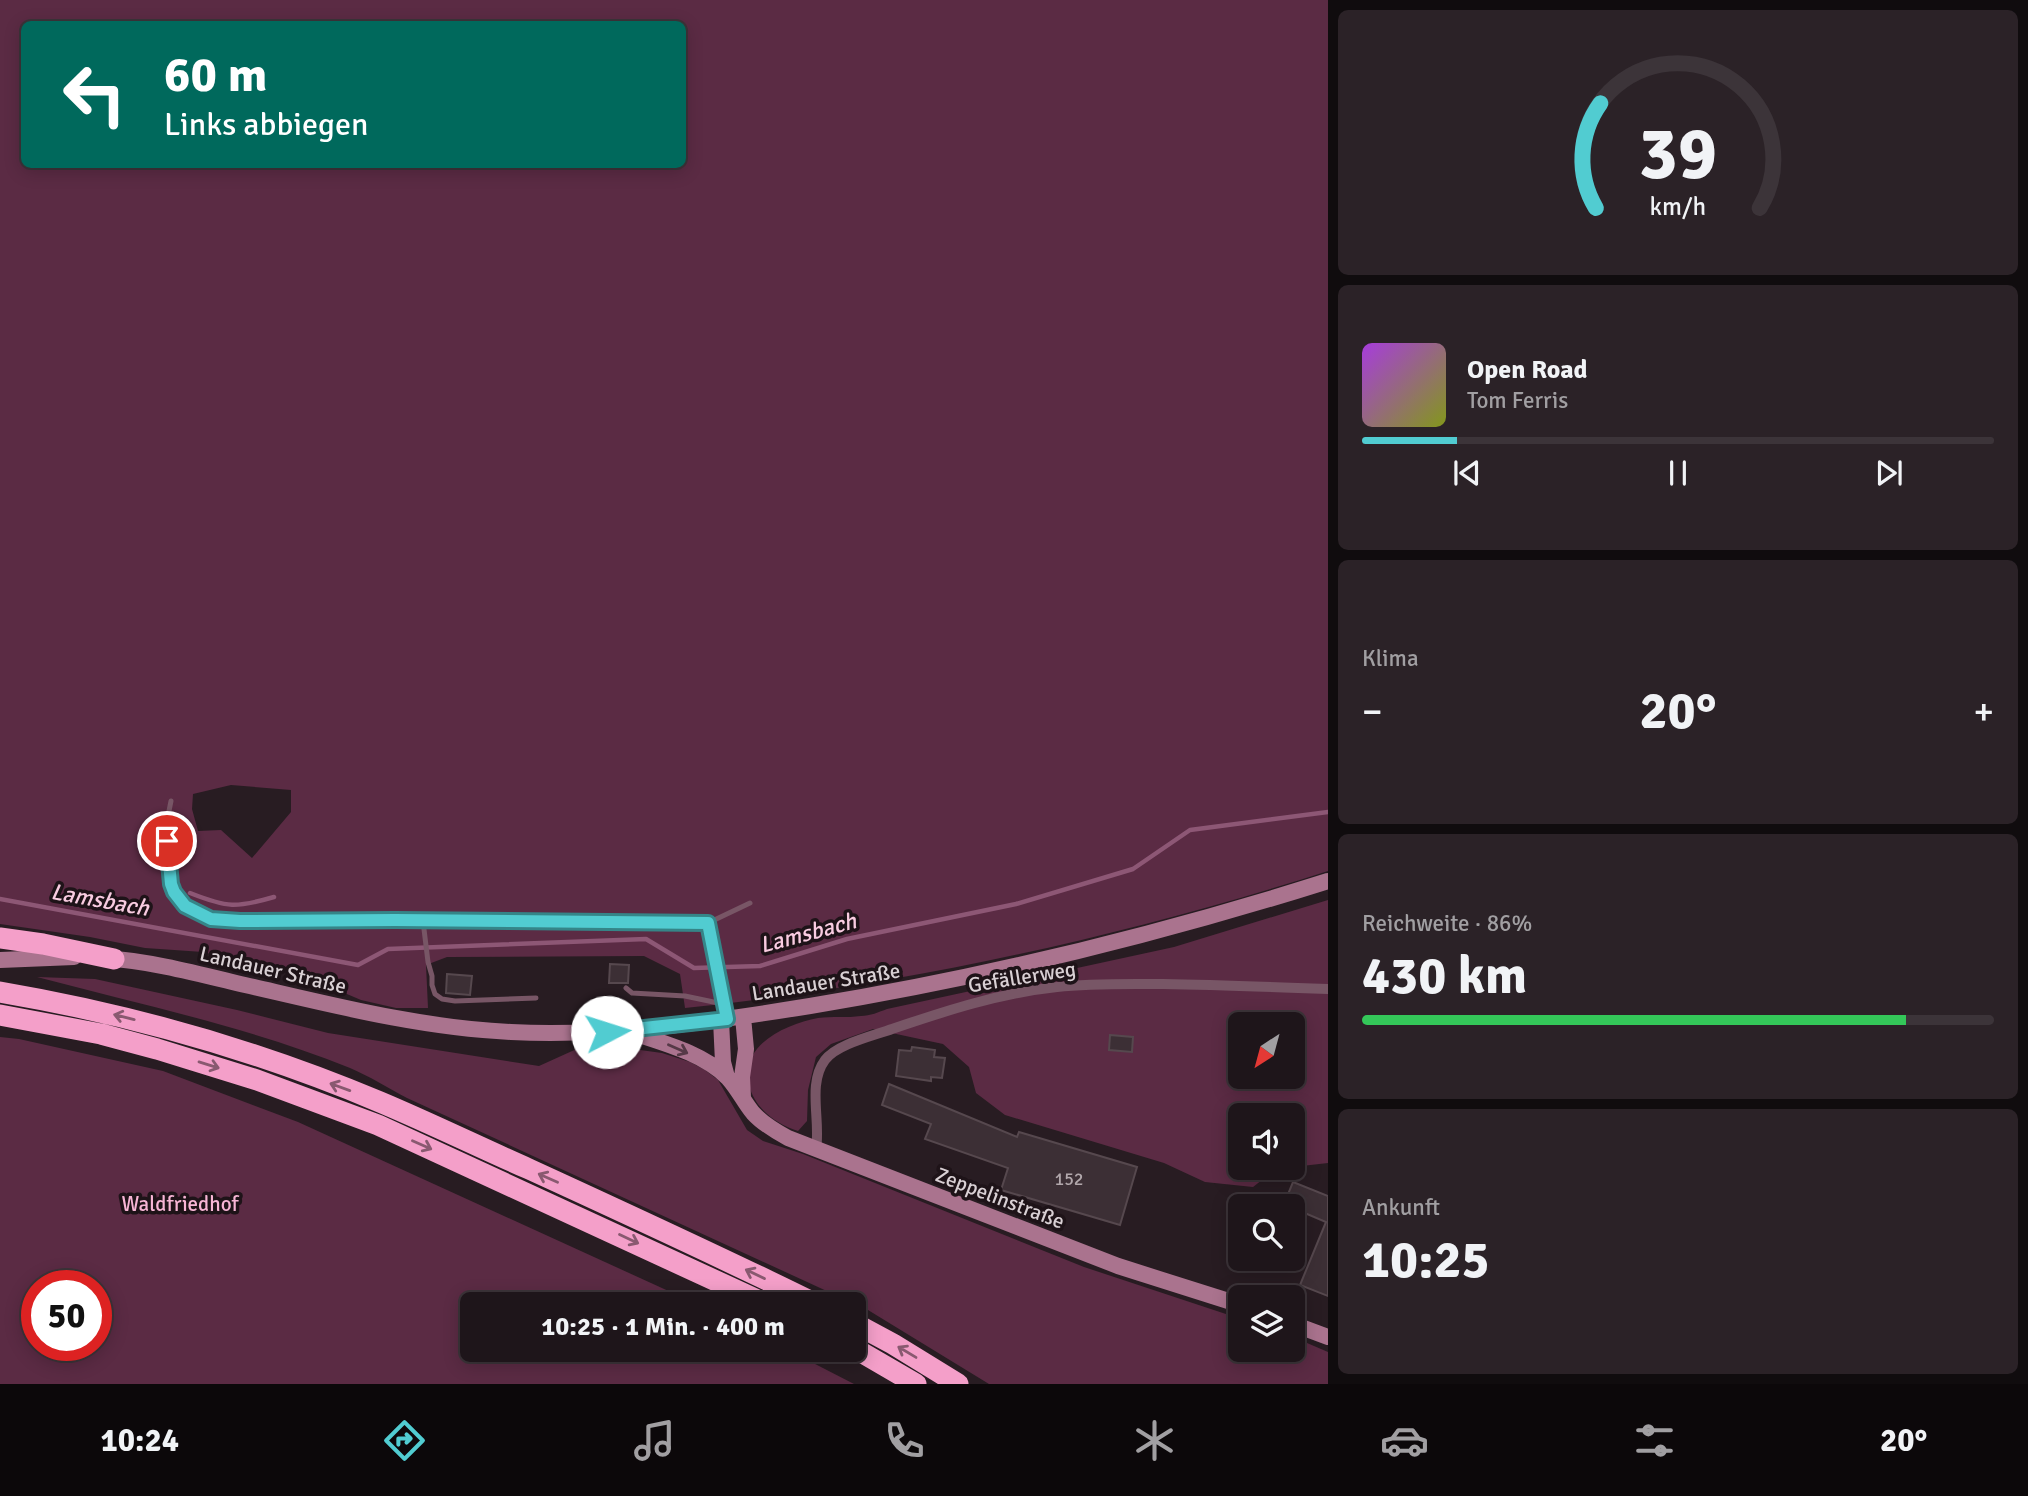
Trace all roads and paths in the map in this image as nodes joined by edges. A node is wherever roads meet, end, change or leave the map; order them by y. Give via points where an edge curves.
1 (171, 801) dead end
2 (1328, 881) edge
3 (750, 903) dead end
4 (423, 921) junction
5 (708, 923) junction
6 (0, 938) edge
7 (114, 959) junction
8 (0, 960) edge
9 (626, 988) dead end
10 (1328, 989) edge
11 (0, 992) edge
12 (536, 998) dead end
13 (0, 1015) edge
14 (729, 1015) junction
15 (625, 1030) junction
16 (727, 1077) junction
17 (743, 1097) junction
18 (816, 1149) junction
19 (740, 1292) edge
20 (791, 1292) edge
21 (1228, 1300) edge
22 (1305, 1328) edge
23 (866, 1330) edge
24 (1328, 1337) edge
25 (866, 1355) edge
26 (916, 1384) edge
27 (958, 1384) edge

1 - 4 lane via 166,825 171,884 185,906 211,919
2 - 14 main road, Landauer Straße via 1058,957 901,991
3 - 5 lane
4 - 5 lane
4 - 12 lane via 432,985 442,999
5 - 14 lane
6 - 7 highway
7 - 8 main road, Landauer Straße
7 - 15 main road, Landauer Straße via 458,1027 536,1033
9 - 14 lane via 632,993 685,996
10 - 18 street, Gefällerweg via 1057,987 922,1019 846,1045 825,1060 817,1084
20 -> 11 highway via 379,1101 164,1028
13 -> 19 highway via 157,1049 378,1125
14 - 15 main road, Landauer Straße
14 - 16 main road via 723,1062
14 - 17 main road via 746,1049
15 -> 16 main road via 701,1059
16 - 17 main road
17 - 18 main road, Zeppelinstraße via 769,1128
18 - 21 main road, Zeppelinstraße via 1106,1261
22 - 24 main road
27 -> 23 highway
25 - 26 highway

